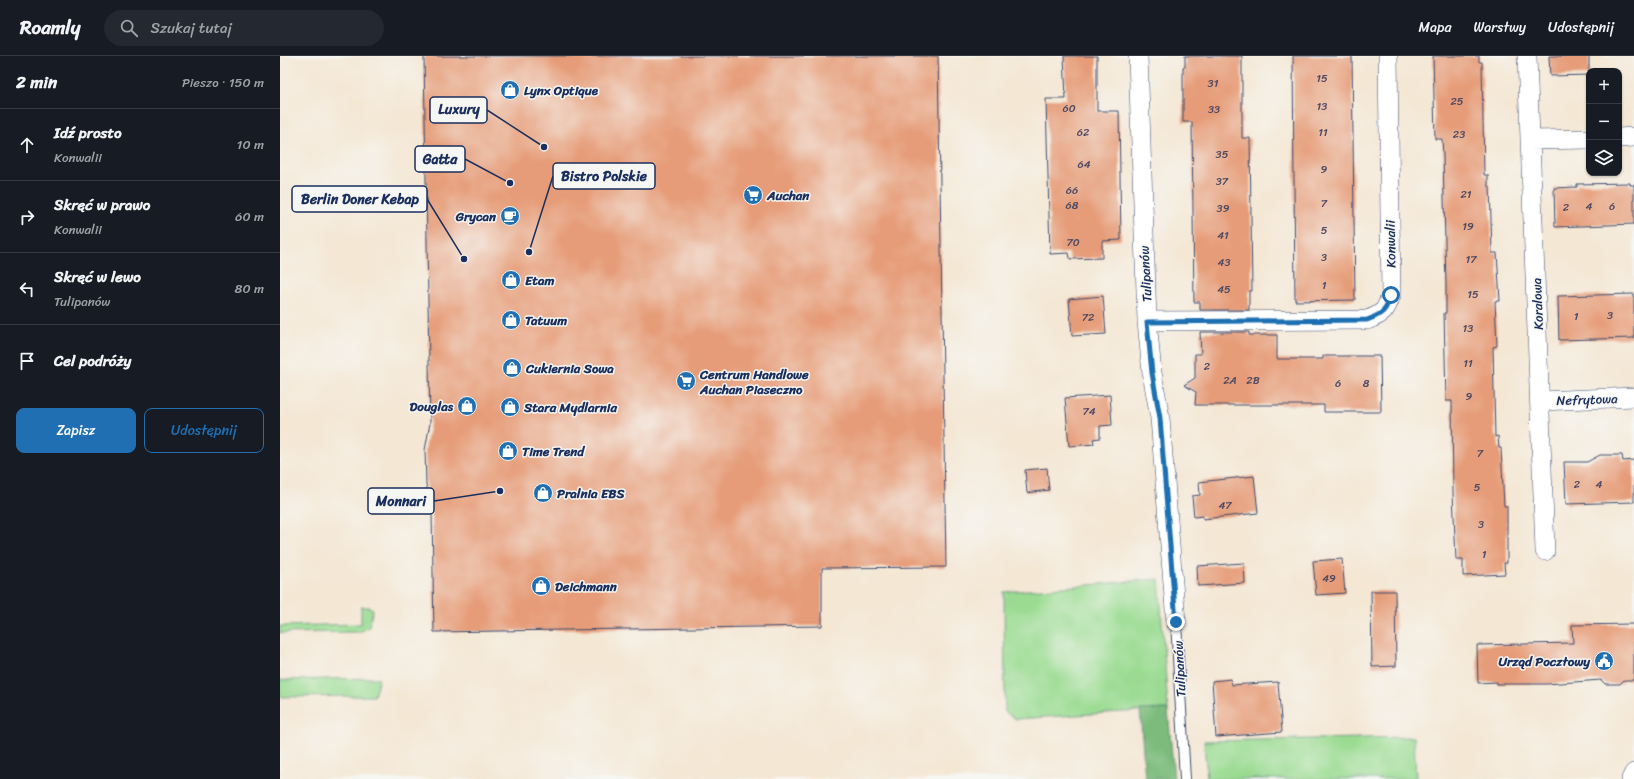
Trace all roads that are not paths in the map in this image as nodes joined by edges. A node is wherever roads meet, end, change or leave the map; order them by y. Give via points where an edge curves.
1 (1138, 56) edge
2 (1388, 56) edge
3 (1527, 56) edge
4 (1622, 138) edge
5 (1634, 138) edge
6 (1586, 139) edge
7 (1530, 140) junction
8 (1147, 322) junction
9 (1634, 397) edge
10 (1541, 401) junction
11 (1545, 551) dead end
12 (1176, 622) joint
13 (1634, 773) edge
14 (1185, 779) edge
15 (1631, 779) edge

1 - 8 street, Tulipanów
2 - 8 street, Konwalii via 1391,295 1387,308 1379,316 1367,320
3 - 7 street, Koralowa
4 - 5 street
6 - 7 street
7 - 10 street, Koralowa
8 - 12 street, Tulipanów via 1160,418
9 - 10 street, Nefrytowa
10 - 11 street, Koralowa
12 - 14 lane, Tulipanów
13 - 15 street

